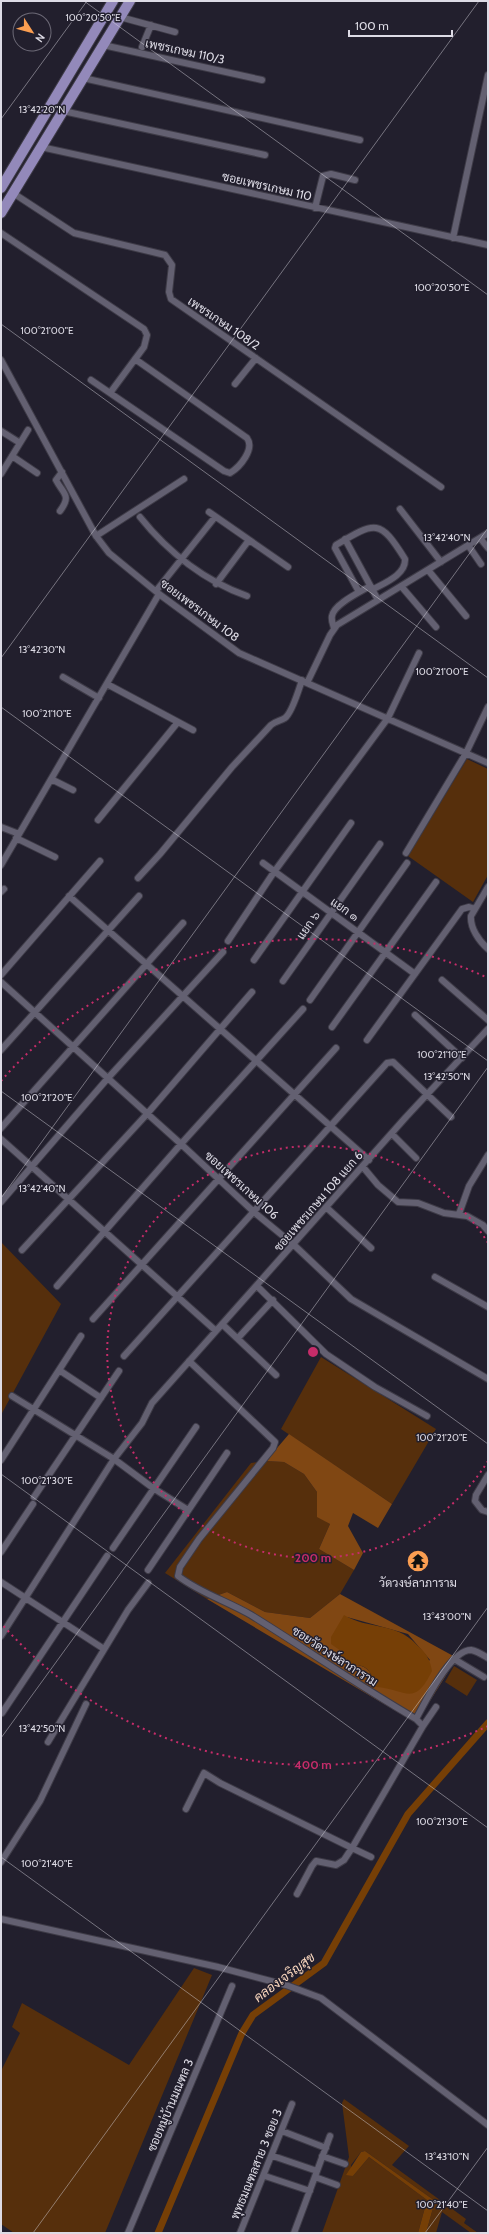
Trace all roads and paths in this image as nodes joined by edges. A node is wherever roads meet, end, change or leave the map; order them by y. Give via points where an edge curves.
1 (113, 1) edge
2 (130, 1) edge
3 (120, 17) junction
4 (151, 26) junction
5 (175, 32) dead end
6 (90, 38) junction
7 (103, 45) junction
8 (142, 47) dead end
9 (488, 75) edge
10 (83, 78) junction
11 (262, 80) dead end
12 (63, 111) junction
13 (360, 140) dead end
14 (42, 147) junction
15 (265, 155) dead end
16 (355, 180) dead end
17 (1, 188) edge
18 (13, 193) junction
19 (315, 208) junction
20 (1, 213) edge
21 (1, 233) edge
22 (453, 238) junction
23 (488, 245) edge
24 (256, 358) junction
25 (135, 359) junction
26 (1, 360) edge
27 (92, 380) dead end
28 (235, 384) dead end
29 (110, 393) junction
30 (28, 430) dead end
31 (1, 431) edge
32 (20, 442) junction
33 (12, 456) junction
34 (62, 472) junction
35 (37, 473) dead end
36 (1, 474) edge
37 (184, 479) dead end
38 (441, 487) dead end
39 (400, 509) dead end
40 (60, 511) dead end
41 (209, 512) dead end
42 (140, 517) dead end
43 (215, 517) junction
44 (488, 533) edge
45 (96, 536) junction
46 (480, 538) junction
47 (249, 540) junction
48 (345, 540) junction
49 (468, 545) junction
50 (488, 548) edge
51 (182, 559) junction
52 (441, 562) junction
53 (481, 564) dead end
54 (288, 567) dead end
55 (428, 570) junction
56 (216, 584) junction
57 (401, 586) junction
58 (371, 588) junction
59 (360, 592) junction
60 (158, 593) junction
61 (247, 596) dead end
62 (378, 600) junction
63 (466, 616) dead end
64 (436, 627) dead end
65 (334, 628) junction
66 (419, 653) dead end
67 (63, 677) dead end
68 (305, 682) junction
69 (107, 684) junction
70 (99, 698) junction
71 (488, 707) edge
72 (388, 718) junction
73 (178, 722) junction
74 (193, 730) dead end
75 (466, 753) junction
76 (488, 763) edge
77 (51, 779) junction
78 (73, 790) dead end
79 (98, 820) dead end
80 (350, 823) dead end
81 (1, 827) edge
82 (18, 836) junction
83 (380, 844) dead end
84 (406, 853) dead end
85 (54, 857) dead end
86 (100, 861) dead end
87 (262, 863) dead end
88 (407, 863) dead end
89 (1, 865) edge
90 (274, 872) junction
91 (138, 878) dead end
92 (436, 882) dead end
93 (488, 887) edge
94 (302, 892) junction
95 (69, 896) junction
96 (139, 896) dead end
97 (475, 909) junction
98 (331, 913) junction
99 (183, 923) dead end
100 (109, 929) junction
101 (358, 932) junction
102 (228, 941) dead end
103 (488, 948) edge
104 (223, 952) dead end
105 (386, 953) junction
106 (254, 960) dead end
107 (148, 964) junction
108 (415, 974) junction
109 (1, 975) edge
110 (442, 980) dead end
111 (283, 981) dead end
112 (1, 982) edge
113 (252, 992) dead end
114 (183, 996) junction
115 (310, 1000) dead end
116 (303, 1009) dead end
117 (35, 1012) junction
118 (415, 1015) dead end
119 (488, 1020) edge
120 (332, 1027) dead end
121 (220, 1029) junction
122 (488, 1029) edge
123 (367, 1040) dead end
124 (74, 1048) junction
125 (336, 1048) dead end
126 (1, 1050) edge
127 (462, 1058) junction
128 (257, 1061) junction
129 (108, 1078) junction
130 (295, 1094) junction
131 (428, 1094) junction
132 (147, 1114) junction
133 (451, 1117) dead end
134 (331, 1126) junction
135 (1, 1128) edge
136 (392, 1134) junction
137 (1, 1139) edge
138 (181, 1144) junction
139 (488, 1155) edge
140 (416, 1158) dead end
141 (369, 1160) junction
142 (32, 1166) junction
143 (363, 1167) junction
144 (219, 1180) junction
145 (68, 1199) junction
146 (1, 1202) edge
147 (327, 1208) junction
148 (254, 1212) junction
149 (459, 1214) junction
150 (488, 1231) edge
151 (104, 1232) junction
152 (294, 1245) junction
153 (371, 1248) dead end
154 (22, 1250) dead end
155 (142, 1265) junction
156 (435, 1277) dead end
157 (57, 1286) dead end
158 (257, 1286) junction
159 (177, 1296) junction
160 (273, 1300) junction
161 (488, 1307) edge
162 (93, 1319) dead end
163 (222, 1324) junction
164 (216, 1331) junction
165 (81, 1336) dead end
166 (238, 1338) junction
167 (124, 1356) dead end
168 (189, 1361) junction
169 (59, 1370) junction
170 (119, 1371) dead end
171 (276, 1375) dead end
172 (488, 1379) edge
173 (12, 1396) dead end
174 (101, 1398) junction
175 (33, 1409) junction
176 (427, 1416) dead end
177 (196, 1427) dead end
178 (76, 1436) junction
179 (227, 1453) dead end
180 (114, 1459) junction
181 (1, 1460) edge
182 (488, 1475) edge
183 (153, 1488) junction
184 (188, 1510) junction
185 (488, 1512) edge
186 (113, 1548) dead end
187 (1, 1552) edge
188 (108, 1556) dead end
189 (148, 1570) dead end
190 (1, 1582) edge
191 (148, 1583) dead end
192 (25, 1599) junction
193 (63, 1622) junction
194 (1, 1636) edge
195 (104, 1649) junction
196 (488, 1658) edge
197 (454, 1659) junction
198 (484, 1678) dead end
199 (86, 1704) dead end
200 (436, 1707) dead end
201 (2, 1712) dead end
202 (416, 1719) junction
203 (423, 1726) junction
204 (48, 1742) dead end
205 (186, 1809) dead end
206 (352, 1848) junction
207 (371, 1857) dead end
208 (1, 1862) edge
209 (297, 1894) dead end
210 (1, 1918) edge
211 (232, 1986) dead end
212 (292, 2104) dead end
213 (488, 2125) edge
214 (282, 2131) junction
215 (330, 2136) dead end
216 (326, 2148) junction
217 (272, 2156) junction
218 (322, 2156) junction
219 (345, 2164) dead end
220 (316, 2174) junction
221 (265, 2176) junction
222 (337, 2185) dead end
223 (310, 2191) junction
224 (128, 2233) edge
225 (240, 2233) edge
226 (294, 2233) edge

1 - 6 main road
2 - 3 main road
3 - 4 street
3 - 7 main road
4 - 5 street
4 - 8 street
6 - 7 main road
6 - 17 main road
7 - 10 main road
7 - 11 street, เพชรเกษม 110/3
9 - 22 street
10 - 12 main road
10 - 13 street
12 - 14 main road
12 - 15 street
14 - 18 main road
14 - 19 street, ซอยเพชรเกษม 110
16 - 19 street via 331,174 323,176
18 - 20 main road
18 - 24 street, เพชรเกษม 108/2 via 74,233 169,257 172,265 169,292 171,300
19 - 22 street, ซอยเพชรเกษม 110
21 - 25 street via 144,329 147,340
22 - 23 street, ซอยเพชรเกษม 110
24 - 28 street
24 - 38 street, เพชรเกษม 108/2
25 - 29 street
25 - 29 street via 247,438 251,448 238,467 230,473 224,472
26 - 34 street, ซอยเพชรเกษม 108
27 - 29 street
30 - 32 street
31 - 32 street
32 - 33 street
33 - 35 street
33 - 36 street
34 - 40 street via 56,480 67,501
34 - 45 street, ซอยเพชรเกษม 108
37 - 45 street
39 - 52 street
41 - 43 street
42 - 51 street via 161,542
43 - 47 street
43 - 51 street
44 - 46 street
45 - 60 street, ซอยเพชรเกษม 108 via 109,553
46 - 49 street
46 - 50 street
47 - 54 street
47 - 56 street
48 - 58 street
48 - 58 street via 365,528 381,528 393,540 405,559 400,573
48 - 59 street via 336,545 335,552
49 - 52 street
49 - 53 street
51 - 56 street
51 - 60 street
52 - 55 street
55 - 57 street
55 - 63 street
56 - 61 street
57 - 62 street
57 - 64 street
58 - 59 street
58 - 62 street
59 - 65 street via 344,601 332,614
60 - 68 street, ซอยเพชรเกษม 108 via 228,646
60 - 69 street
62 - 65 street
65 - 68 street
66 - 72 street
67 - 70 street
68 - 72 street, ซอยเพชรเกษม 108
68 - 91 street via 285,718 271,725 232,767
69 - 70 street
69 - 73 street
70 - 77 street
71 - 75 street
72 - 75 street, ซอยเพชรเกษม 108
72 - 90 street
73 - 74 street
73 - 79 street
75 - 76 street, ซอยเพชรเกษม 108
75 - 84 street
77 - 78 street
77 - 82 street
80 - 94 street
81 - 82 street
82 - 85 street
82 - 89 street
83 - 98 street, แยก ๖
86 - 95 street
87 - 90 street, แยก ๑
88 - 101 street
90 - 94 street, แยก ๑
90 - 102 street
92 - 105 street
93 - 97 street
94 - 98 street, แยก ๑
94 - 106 street
95 - 100 street
95 - 109 street
96 - 100 street
97 - 103 street via 471,916 472,926
97 - 108 street via 462,909
98 - 101 street, แยก ๑
98 - 111 street, แยก ๖
99 - 107 street
100 - 107 street
100 - 117 street
101 - 105 street, แยก ๑
101 - 115 street
104 - 114 street
105 - 108 street, แยก ๑
105 - 120 street
107 - 114 street
107 - 124 street
108 - 123 street
110 - 119 street
112 - 117 street, ซอยเพชรเกษม 106
113 - 121 street
114 - 121 street
114 - 129 street
116 - 128 street
117 - 124 street, ซอยเพชรเกษม 106
117 - 126 street
118 - 127 street
121 - 128 street
121 - 132 street
122 - 127 street, ซอยเพชรเกษม 108 แยก 6
124 - 129 street, ซอยเพชรเกษม 106
124 - 135 street
125 - 130 street
127 - 131 street, ซอยเพชรเกษม 108 แยก 6
128 - 130 street
128 - 138 street
129 - 132 street, ซอยเพชรเกษม 106
129 - 142 street
130 - 134 street
130 - 144 street
131 - 133 street
131 - 134 street via 390,1061
131 - 136 street, ซอยเพชรเกษม 108 แยก 6
132 - 138 street, ซอยเพชรเกษม 106
132 - 145 street
134 - 141 street
134 - 148 street
136 - 140 street
136 - 141 street, ซอยเพชรเกษม 108 แยก 6
137 - 142 street
138 - 144 street, ซอยเพชรเกษม 106
138 - 151 street
139 - 149 street via 467,1192
141 - 143 street, ซอยเพชรเกษม 108 แยก 6
142 - 145 street
142 - 146 street
143 - 147 street, ซอยเพชรเกษม 108 แยก 6
143 - 149 street via 378,1185 398,1202 418,1203
144 - 148 street, ซอยเพชรเกษม 106
144 - 155 street
145 - 151 street
145 - 154 street
147 - 152 street, ซอยเพชรเกษม 108 แยก 6
147 - 153 street
148 - 152 street, ซอยเพชรเกษม 106
148 - 159 street
149 - 150 street via 476,1220
151 - 155 street
151 - 157 street
152 - 158 street, ซอยเพชรเกษม 108 แยก 6
152 - 172 street, ซอยเพชรเกษม 106 via 351,1299
155 - 159 street
155 - 162 street
156 - 161 street
158 - 160 street
158 - 163 street, ซอยเพชรเกษม 108 แยก 6
159 - 164 street
159 - 167 street
160 - 166 street
160 - 176 street via 326,1354 375,1387
163 - 164 street, ซอยเพชรเกษม 108 แยก 6
163 - 166 street
164 - 168 street, ซอยเพชรเกษม 108 แยก 6
165 - 169 street
166 - 171 street
168 - 180 street, ซอยเพชรเกษม 108 แยก 6 via 164,1389
168 - 202 street, ซอยวัดวงษ์ลาภาราม via 275,1442 273,1448 199,1540 180,1567 178,1576 188,1584 255,1618 359,1686
169 - 174 street
169 - 175 street
170 - 174 street
173 - 175 street
174 - 178 street
175 - 178 street
175 - 181 street
177 - 183 street
178 - 180 street
178 - 187 street
179 - 184 street
180 - 183 street
180 - 192 street, ซอยเพชรเกษม 108 แยก 6
182 - 185 street via 475,1501 480,1508
183 - 184 street
183 - 186 street
184 - 189 street
188 - 193 street
190 - 192 street
191 - 195 street
192 - 193 street
192 - 194 street, ซอยเพชรเกษม 108 แยก 6
193 - 195 street
193 - 201 street
195 - 204 street
196 - 197 street via 471,1650 462,1652
197 - 198 street
197 - 202 street
199 - 208 street via 40,1801
200 - 203 street
202 - 203 street, ซอยวัดวงษ์ลาภาราม
203 - 206 street
205 - 206 street via 204,1773
206 - 207 street
206 - 209 street via 344,1860 336,1865 316,1861
210 - 213 street via 218,1967 321,1998
211 - 224 street, ซอยหมู่บ้านมณฑล 3
212 - 214 street, พุทธมณฑลสาย 3 ซอย 3
214 - 216 street
214 - 217 street, พุทธมณฑลสาย 3 ซอย 3
215 - 216 street
216 - 218 street
217 - 220 street
217 - 221 street, พุทธมณฑลสาย 3 ซอย 3
218 - 219 street
218 - 220 street
220 - 222 street
220 - 223 street
221 - 223 street
221 - 225 street, พุทธมณฑลสาย 3 ซอย 3
223 - 226 street

